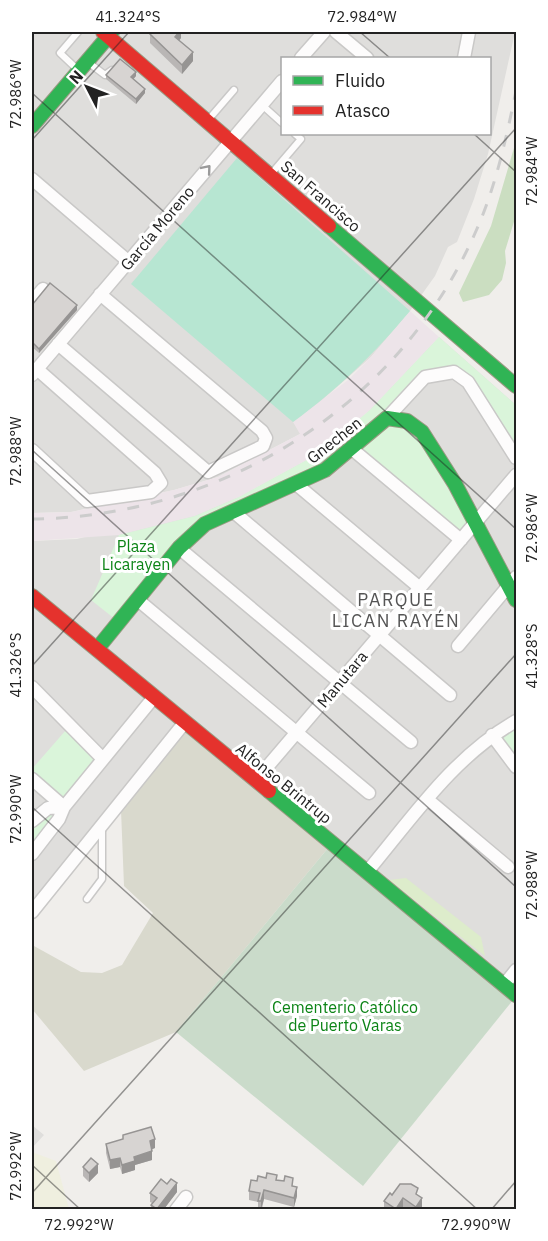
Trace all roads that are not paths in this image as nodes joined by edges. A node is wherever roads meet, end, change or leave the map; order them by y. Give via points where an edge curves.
1 (78, 32) edge
2 (324, 32) edge
3 (336, 32) edge
4 (469, 32) edge
5 (108, 33) edge
6 (126, 51) junction
7 (302, 57) edge
8 (365, 57) edge
9 (464, 57) edge
10 (83, 66) junction
11 (130, 66) edge
12 (162, 81) junction
13 (281, 82) edge
14 (234, 90) dead end
15 (262, 105) junction
16 (208, 120) junction
17 (281, 122) edge
18 (32, 126) edge
19 (296, 135) edge
20 (231, 140) junction
21 (271, 174) junction
22 (32, 179) edge
23 (129, 261) junction
24 (43, 289) edge
25 (100, 294) junction
26 (32, 302) edge
27 (58, 344) junction
28 (34, 372) edge
29 (516, 386) edge
30 (387, 418) junction
31 (352, 449) junction
32 (32, 450) edge
33 (516, 458) edge
34 (516, 475) edge
35 (296, 484) junction
36 (235, 513) junction
37 (476, 523) junction
38 (461, 540) junction
39 (179, 548) junction
40 (513, 581) edge
41 (420, 588) junction
42 (32, 596) edge
43 (138, 600) junction
44 (516, 600) edge
45 (380, 635) junction
46 (458, 646) dead end
47 (96, 649) junction
48 (340, 682) junction
49 (32, 687) edge
50 (450, 695) dead end
51 (154, 697) junction
52 (516, 721) edge
53 (185, 722) junction
54 (297, 733) junction
55 (492, 735) junction
56 (411, 742) dead end
57 (103, 759) junction
58 (516, 767) edge
59 (32, 779) edge
60 (256, 780) junction
61 (369, 793) dead end
62 (427, 799) junction
63 (64, 807) junction
64 (32, 821) edge
65 (102, 824) junction
66 (32, 854) edge
67 (508, 867) dead end
68 (367, 872) junction
69 (87, 899) dead end
70 (32, 912) edge
71 (516, 970) edge
72 (504, 985) junction
73 (516, 995) edge
74 (186, 1197) dead end
75 (176, 1209) edge

1 - 10 lane via 60,52
2 - 7 street
3 - 8 street
4 - 9 street
5 - 6 street, San Francisco
5 - 10 street
6 - 10 lane via 106,75
6 - 12 street, San Francisco
10 - 18 street
11 - 12 lane via 152,80
12 - 16 street, San Francisco
13 - 15 street, García Moreno
14 - 16 lane
15 - 17 lane
15 - 20 street, García Moreno
16 - 20 street, San Francisco
19 - 21 lane via 301,139
20 - 21 street, San Francisco
23 -> 20 street, García Moreno
21 - 29 street, San Francisco
22 - 23 street
23 - 25 street, García Moreno
24 - 26 street
25 - 27 street, García Moreno
25 - 27 street via 261,431 266,438 263,446 208,472
27 - 28 street, García Moreno
28 - 32 street via 155,473 160,483 152,492 87,501
30 - 31 street, Gnechen
30 - 33 street via 425,377 454,372 468,382
30 - 37 street, Gnechen via 401,418 418,428
31 - 35 street, Gnechen via 325,470
31 - 38 street
34 - 37 street, Manutara
35 - 36 street, Gnechen
35 - 41 street
36 - 39 street, Gnechen via 206,524
36 - 45 street
37 - 38 street, Manutara
37 - 40 street, Gnechen
38 - 41 street, Manutara
39 - 43 street, Gnechen
39 - 48 street
40 - 44 street, Gnechen
40 - 46 street
41 - 45 street, Manutara
42 - 47 street, Alfonso Brintrup
43 - 47 street, Gnechen
43 - 54 street
45 - 48 street, Manutara
45 - 50 street
47 - 51 street, Alfonso Brintrup
48 - 54 street, Manutara
48 - 56 street
49 - 57 street
51 - 53 street, Alfonso Brintrup
51 - 57 street
52 - 55 street
53 - 60 street, Alfonso Brintrup
53 - 65 street
54 - 60 street, Manutara
54 - 61 street
55 - 58 street
55 - 62 street via 454,768
57 - 63 street
59 - 63 street
60 - 68 street, Alfonso Brintrup
62 - 67 street
62 - 68 street
63 - 64 street via 48,808
63 - 66 street
65 - 69 lane via 102,879
65 - 70 street
68 - 72 street, Alfonso Brintrup
71 - 72 street
72 - 73 street, Alfonso Brintrup
74 - 75 street

